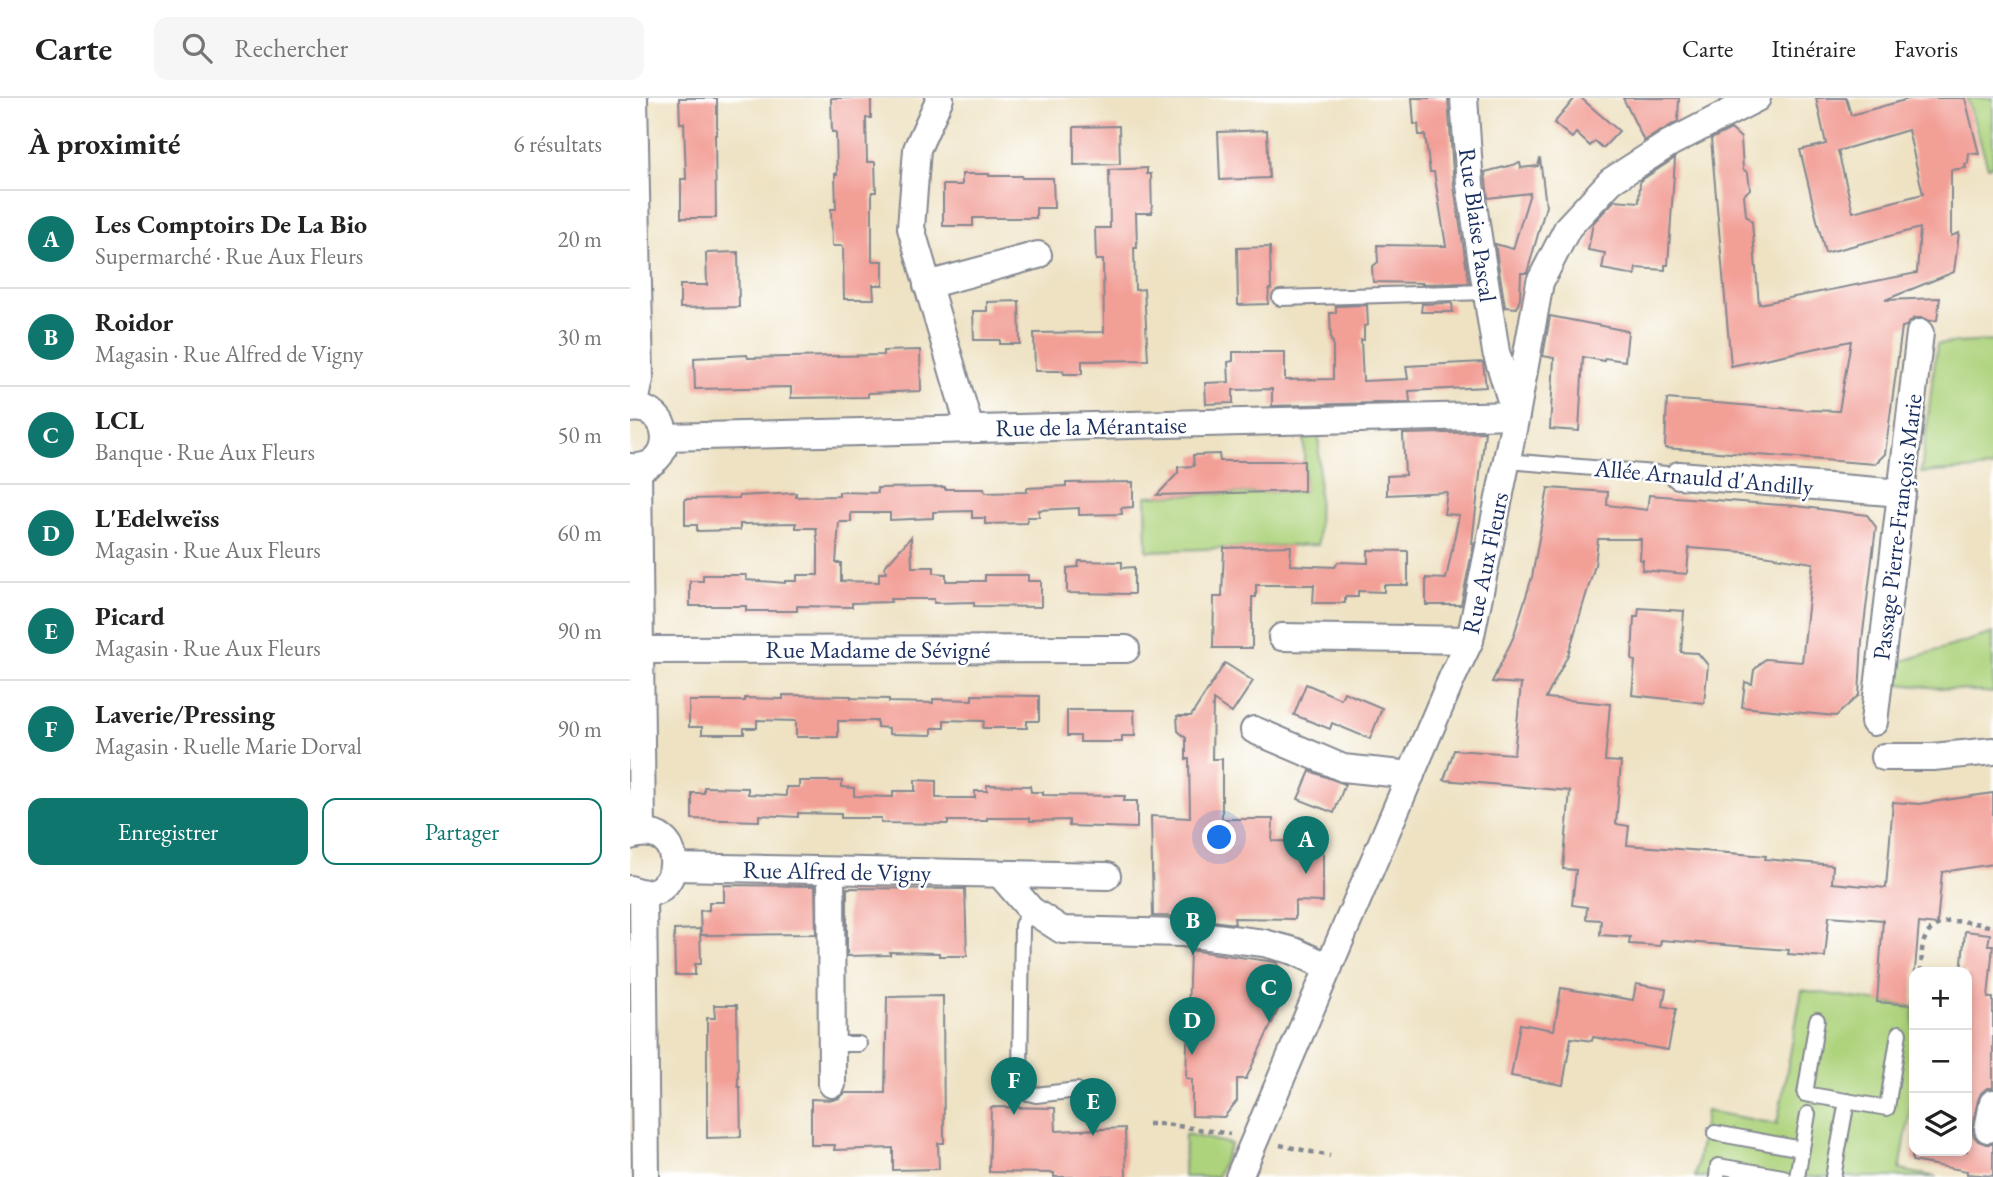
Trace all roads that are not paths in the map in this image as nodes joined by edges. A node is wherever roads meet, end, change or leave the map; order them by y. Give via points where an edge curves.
1 (634, 98) edge
2 (939, 98) edge
3 (1464, 98) edge
4 (1757, 98) edge
5 (633, 191) edge
6 (1038, 255) dead end
7 (927, 285) junction
8 (1486, 292) junction
9 (1280, 298) dead end
10 (1920, 333) dead end
11 (632, 409) edge
12 (1516, 415) junction
13 (970, 429) junction
14 (666, 437) junction
15 (1507, 461) junction
16 (634, 467) edge
17 (1679, 475) joint
18 (1902, 493) junction
19 (1282, 637) dead end
20 (1471, 640) junction
21 (1126, 649) dead end
22 (634, 650) edge
23 (1874, 722) dead end
24 (1254, 730) dead end
25 (1993, 751) edge
26 (1884, 757) dead end
27 (1411, 775) junction
28 (636, 834) edge
29 (674, 867) junction
30 (831, 871) junction
31 (1000, 874) junction
32 (1107, 876) dead end
33 (636, 891) edge
34 (1031, 910) junction
35 (1329, 967) junction
36 (1817, 1020) dead end
37 (1899, 1033) dead end
38 (832, 1044) junction
39 (859, 1044) dead end
40 (832, 1084) dead end
41 (1077, 1090) dead end
42 (1847, 1101) junction
43 (1993, 1103) edge
44 (638, 1106) edge
45 (1808, 1114) dead end
46 (1988, 1129) dead end
47 (1715, 1133) dead end
48 (1802, 1149) junction
49 (646, 1177) edge
50 (1239, 1177) edge
51 (1717, 1177) edge
52 (1783, 1177) edge
53 (1797, 1177) edge
54 (1833, 1177) edge

1 - 5 street
2 - 7 street via 918,149 911,228
3 - 8 street, Rue Blaise Pascal via 1470,185
4 - 12 street, Rue Aux Fleurs via 1611,181 1568,227 1540,282
5 - 11 street via 640,379
6 - 7 street
7 - 13 street
8 - 9 lane
8 - 12 street, Rue Blaise Pascal via 1496,352
10 - 18 street, Passage Pierre-François Marie
11 - 14 street via 652,413
12 - 13 street, Rue de la Mérantaise
12 - 15 street, Rue Aux Fleurs
13 - 14 street, Rue de la Mérantaise
14 - 16 street via 655,461
15 - 17 lane, Allée Arnauld d'Andilly
15 - 20 street, Rue Aux Fleurs
16 - 22 street
17 - 18 street, Allée Arnauld d'Andilly
18 - 23 street, Passage Pierre-François Marie
19 - 20 street
20 - 27 street, Rue Aux Fleurs
21 - 22 street, Rue Madame de Sévigné
22 - 28 street
24 - 27 street via 1343,768
25 - 26 street
27 - 35 street, Rue Aux Fleurs
28 - 29 street via 662,838 674,856
29 - 30 street, Rue Alfred de Vigny
29 - 33 street via 664,886 654,892
30 - 31 street, Rue Alfred de Vigny
30 - 38 street
31 - 32 street, Rue Alfred de Vigny
31 - 34 street
33 - 44 street
34 - 35 street via 1062,930 1182,933 1264,943
34 - 41 lane via 1022,925 1020,1077 1025,1092 1036,1095
35 - 50 street, Rue Aux Fleurs
36 - 42 lane via 1805,1094
37 - 42 lane via 1887,1108
38 - 39 lane
38 - 40 street
42 - 54 lane
43 - 46 street
44 - 49 street
45 - 48 lane
47 - 48 lane
48 - 53 lane
51 - 52 lane via 1718,1166

